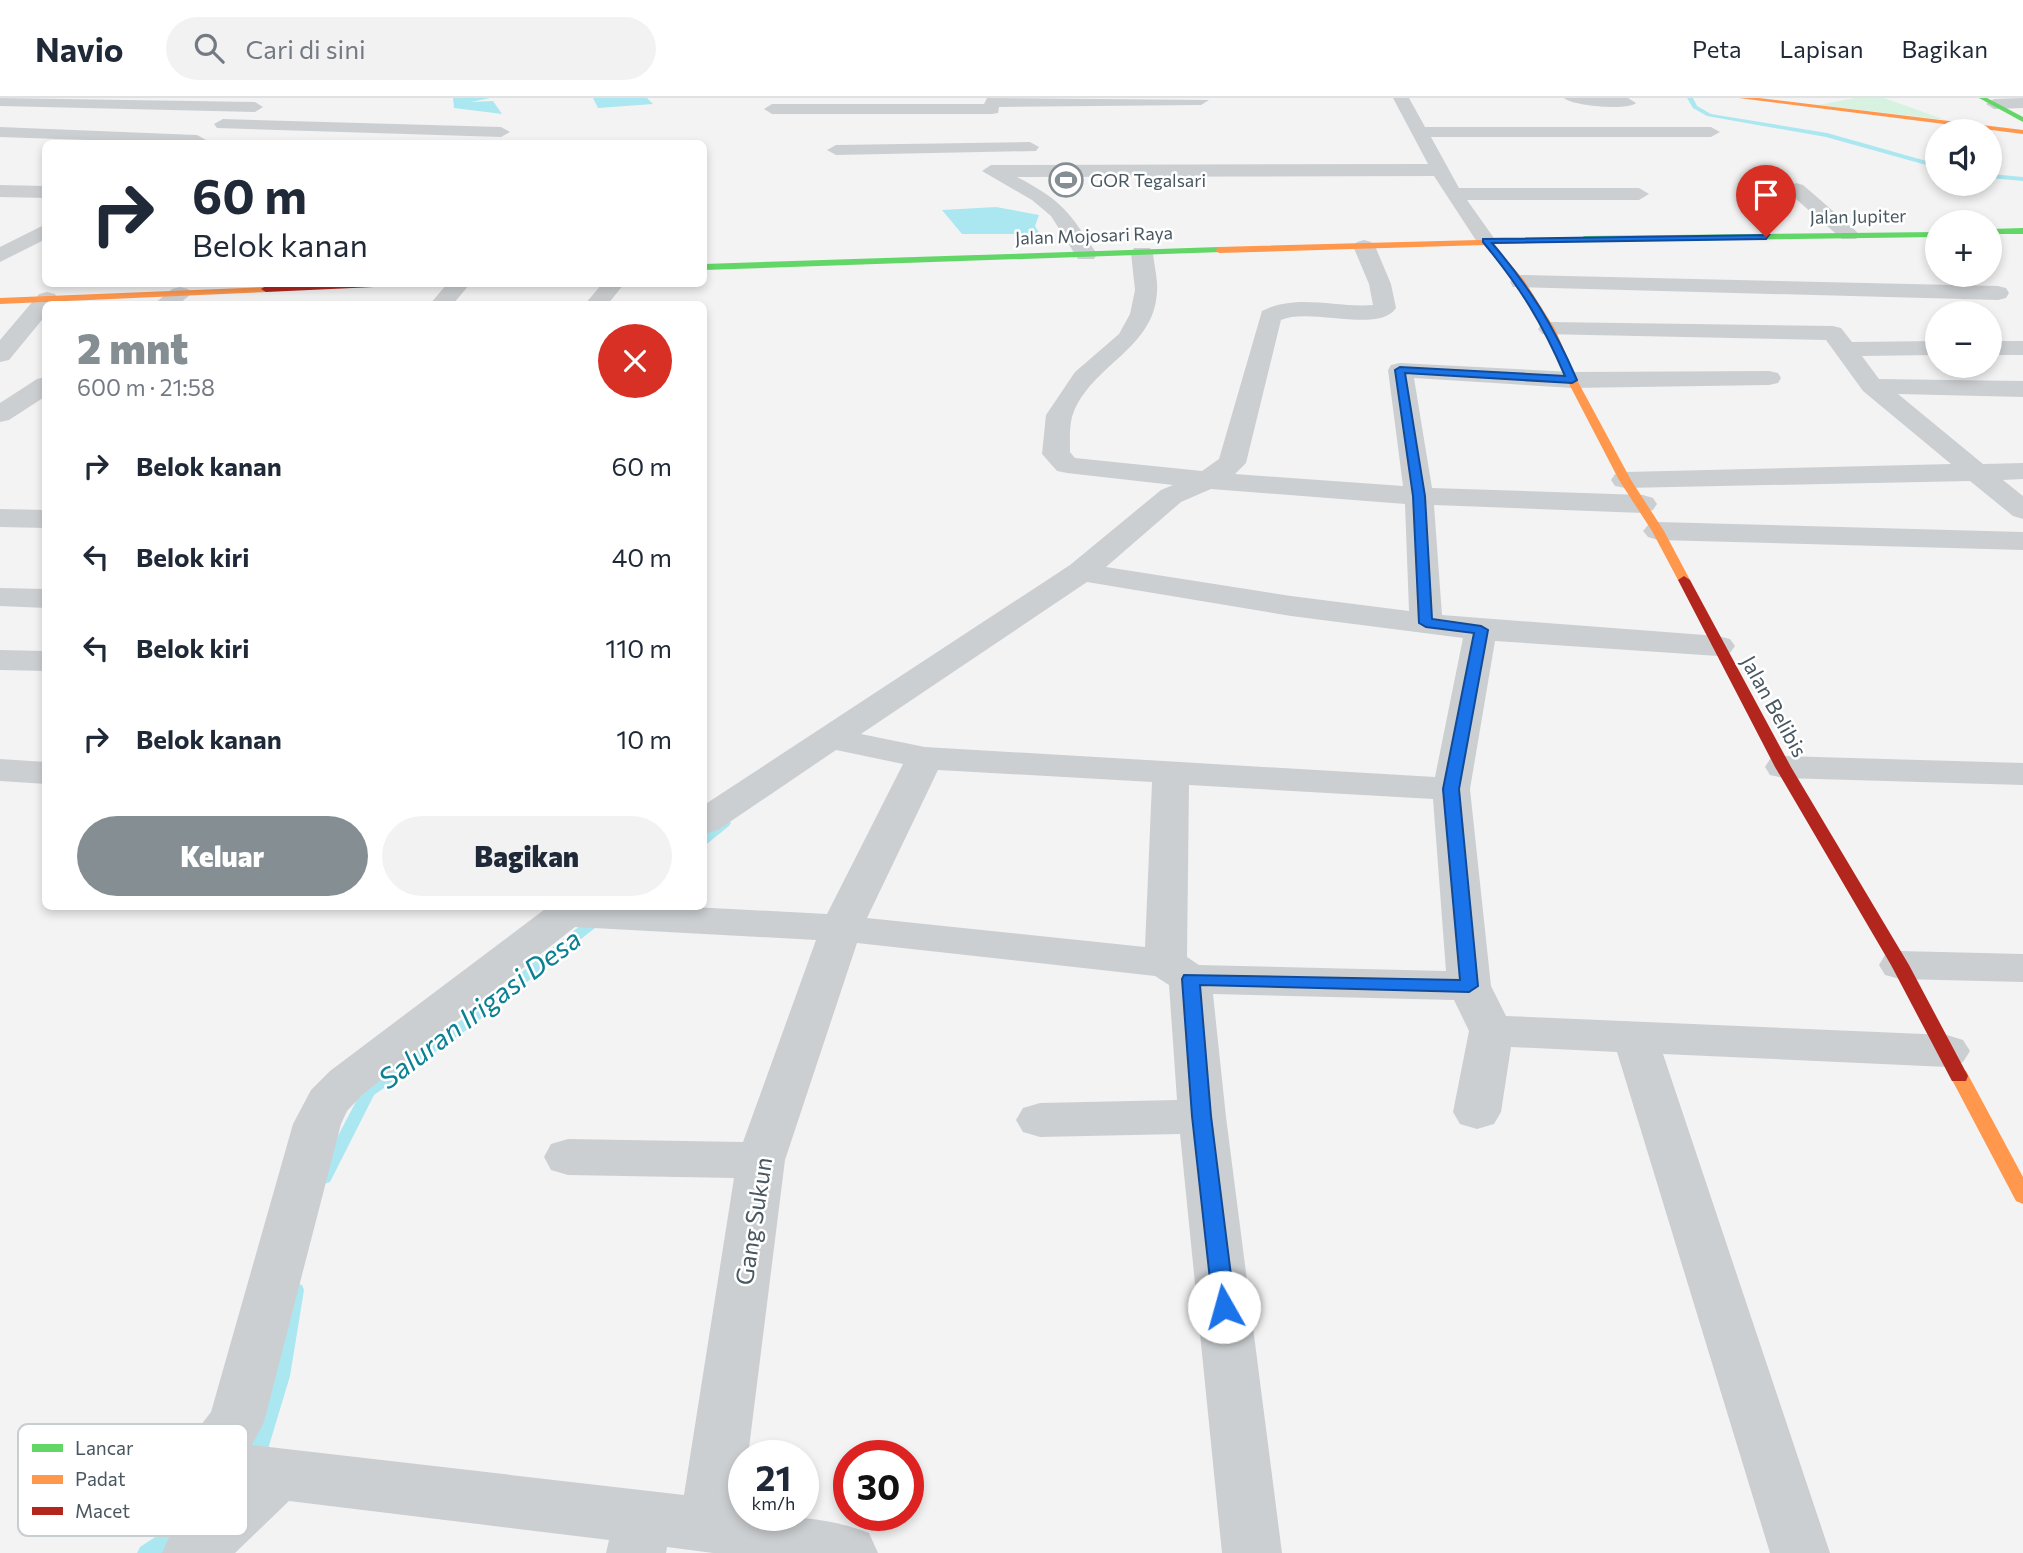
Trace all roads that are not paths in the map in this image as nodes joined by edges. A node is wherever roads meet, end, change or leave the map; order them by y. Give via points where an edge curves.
1 (1401, 98) edge
2 (1572, 98) edge
3 (1742, 98) edge
4 (1850, 98) edge
5 (1201, 100) dead end
6 (0, 101) edge
7 (1904, 101) dead end
8 (1988, 101) edge
9 (262, 102) edge
10 (1628, 103) dead end
11 (2023, 103) edge
12 (862, 104) edge
13 (1796, 105) junction
14 (991, 106) edge
15 (772, 108) dead end
16 (1965, 109) dead end
17 (1188, 114) dead end
18 (137, 116) dead end
19 (1960, 119) edge
20 (1925, 120) edge
21 (2023, 120) edge
22 (228, 121) junction
23 (2002, 129) edge
24 (2023, 130) edge
25 (0, 132) edge
26 (1420, 132) junction
27 (1711, 132) dead end
28 (2002, 132) edge
29 (2023, 139) edge
30 (156, 140) edge
31 (198, 140) edge
32 (492, 140) edge
33 (1051, 147) dead end
34 (988, 148) junction
35 (836, 150) dead end
36 (1441, 170) junction
37 (991, 171) junction
38 (1796, 190) dead end
39 (0, 191) edge
40 (42, 192) edge
41 (1454, 194) junction
42 (1639, 194) dead end
43 (1039, 196) junction
44 (1065, 196) dead end
45 (2023, 231) edge
46 (42, 232) edge
47 (2002, 232) edge
48 (1925, 234) edge
49 (1849, 235) junction
50 (1486, 241) junction
51 (1364, 246) junction
52 (1142, 253) junction
53 (1, 254) edge
54 (1086, 254) junction
55 (707, 267) edge
56 (1521, 282) junction
57 (334, 287) edge
58 (456, 287) edge
59 (610, 287) edge
60 (1998, 293) dead end
61 (47, 299) joint
62 (172, 299) edge
63 (0, 301) edge
64 (444, 301) edge
65 (599, 301) edge
66 (42, 305) edge
67 (1550, 330) junction
68 (1925, 348) edge
69 (2002, 348) edge
70 (2023, 348) edge
71 (1845, 349) junction
72 (0, 355) edge
73 (42, 374) edge
74 (0, 376) edge
75 (1769, 378) dead end
76 (1572, 380) junction
77 (1872, 386) junction
78 (42, 387) edge
79 (2023, 390) edge
80 (0, 414) edge
81 (2023, 471) edge
82 (1980, 472) junction
83 (1207, 480) junction
84 (1625, 480) junction
85 (1419, 496) junction
86 (1643, 504) junction
87 (2023, 510) edge
88 (0, 518) edge
89 (42, 519) edge
90 (1658, 531) junction
91 (2023, 541) edge
92 (1081, 572) junction
93 (0, 597) edge
94 (42, 599) edge
95 (1426, 623) junction
96 (1481, 630) junction
97 (1718, 646) junction
98 (0, 660) edge
99 (42, 661) edge
100 (829, 738) junction
101 (925, 758) junction
102 (1783, 767) junction
103 (0, 770) edge
104 (42, 773) edge
105 (1171, 773) junction
106 (2023, 774) edge
107 (1451, 789) junction
108 (707, 820) edge
109 (571, 910) edge
110 (841, 928) junction
111 (1900, 965) junction
112 (2023, 968) edge
113 (1178, 971) junction
114 (1469, 986) junction
115 (1491, 1031) junction
116 (1636, 1039) junction
117 (1947, 1051) junction
118 (1477, 1111) dead end
119 (1202, 1116) junction
120 (1040, 1120) dead end
121 (568, 1157) dead end
122 (761, 1160) junction
123 (2023, 1196) edge
124 (235, 1424) edge
125 (248, 1469) edge
126 (256, 1471) junction
127 (248, 1481) edge
128 (709, 1525) junction
129 (640, 1535) edge
130 (205, 1536) edge
131 (192, 1553) edge
132 (848, 1553) edge
133 (1252, 1553) edge
134 (1800, 1553) edge

1 - 26 street
2 - 10 street
3 - 13 main road
4 - 13 main road
5 - 14 street
6 - 9 street
7 - 19 main road
8 - 11 street
8 - 21 main road
9 - 22 street
12 - 14 street
12 - 15 street
13 - 20 main road
14 - 17 street
14 - 34 street
16 - 24 main road
18 - 22 street
22 - 31 street
22 - 32 street via 501,132
23 - 24 main road
25 - 30 street
26 - 27 street
26 - 36 street
28 - 29 main road
33 - 34 street
34 - 35 street
34 - 37 street
36 - 37 street
36 - 41 street
37 - 43 street
38 - 49 street
39 - 40 street
41 - 42 street
41 - 50 street
43 - 44 street
43 - 54 street via 1059,212
45 - 47 main road
46 - 53 street
48 - 49 main road, Jalan Jupiter
49 - 50 main road, Jalan Jupiter
50 - 51 main road, Jalan Mojosari Raya
50 - 56 main road, Jalan Belibis
51 - 52 main road, Jalan Mojosari Raya
51 - 83 street via 1380,284 1387,321 1275,311 1232,463
52 - 54 main road, Jalan Mojosari Raya
52 - 83 street via 1146,290 1142,314 1128,338 1084,377 1059,415 1056,454 1067,465
54 - 55 main road, Jalan Mojosari Raya
56 - 60 street
56 - 67 main road, Jalan Belibis
57 - 62 main road
58 - 64 street
59 - 65 street
61 - 62 main road
61 - 63 main road
66 - 72 street
67 - 71 street via 1833,333
67 - 76 main road, Jalan Belibis
68 - 71 street
69 - 70 street
71 - 77 street
73 - 74 street
75 - 76 street
76 - 84 main road, Jalan Belibis
76 - 85 street via 1400,370
77 - 79 street
77 - 82 street
78 - 80 street
81 - 82 street
82 - 84 street
82 - 87 street
83 - 85 street
83 - 92 street via 1171,496
84 - 86 main road, Jalan Belibis
85 - 86 street
85 - 95 street
86 - 90 main road, Jalan Belibis
88 - 89 street
90 - 91 street
90 - 97 main road, Jalan Belibis
92 - 95 street
92 - 100 street
93 - 94 street
95 - 96 street
96 - 97 street
96 - 107 street
97 - 102 main road, Jalan Belibis
98 - 99 street
100 - 101 street
100 - 108 street
101 - 105 street
101 - 110 street, Gang Sukun
102 - 106 street
102 - 111 main road, Jalan Belibis
103 - 104 street
105 - 107 street
105 - 113 street
107 - 114 street
109 - 110 street
109 - 124 street via 346,1083 328,1102 317,1124
110 - 113 street
110 - 122 street, Gang Sukun
111 - 112 street
111 - 117 main road, Jalan Belibis
113 - 114 street
113 - 119 street
114 - 115 street
115 - 116 street
115 - 118 street
116 - 117 street
116 - 134 street
117 - 123 main road, Jalan Belibis
119 - 120 street
119 - 133 street
121 - 122 street
122 - 128 street, Gang Sukun
125 - 126 street
126 - 127 street
126 - 129 street
128 - 129 street
128 - 132 street
130 - 131 street

